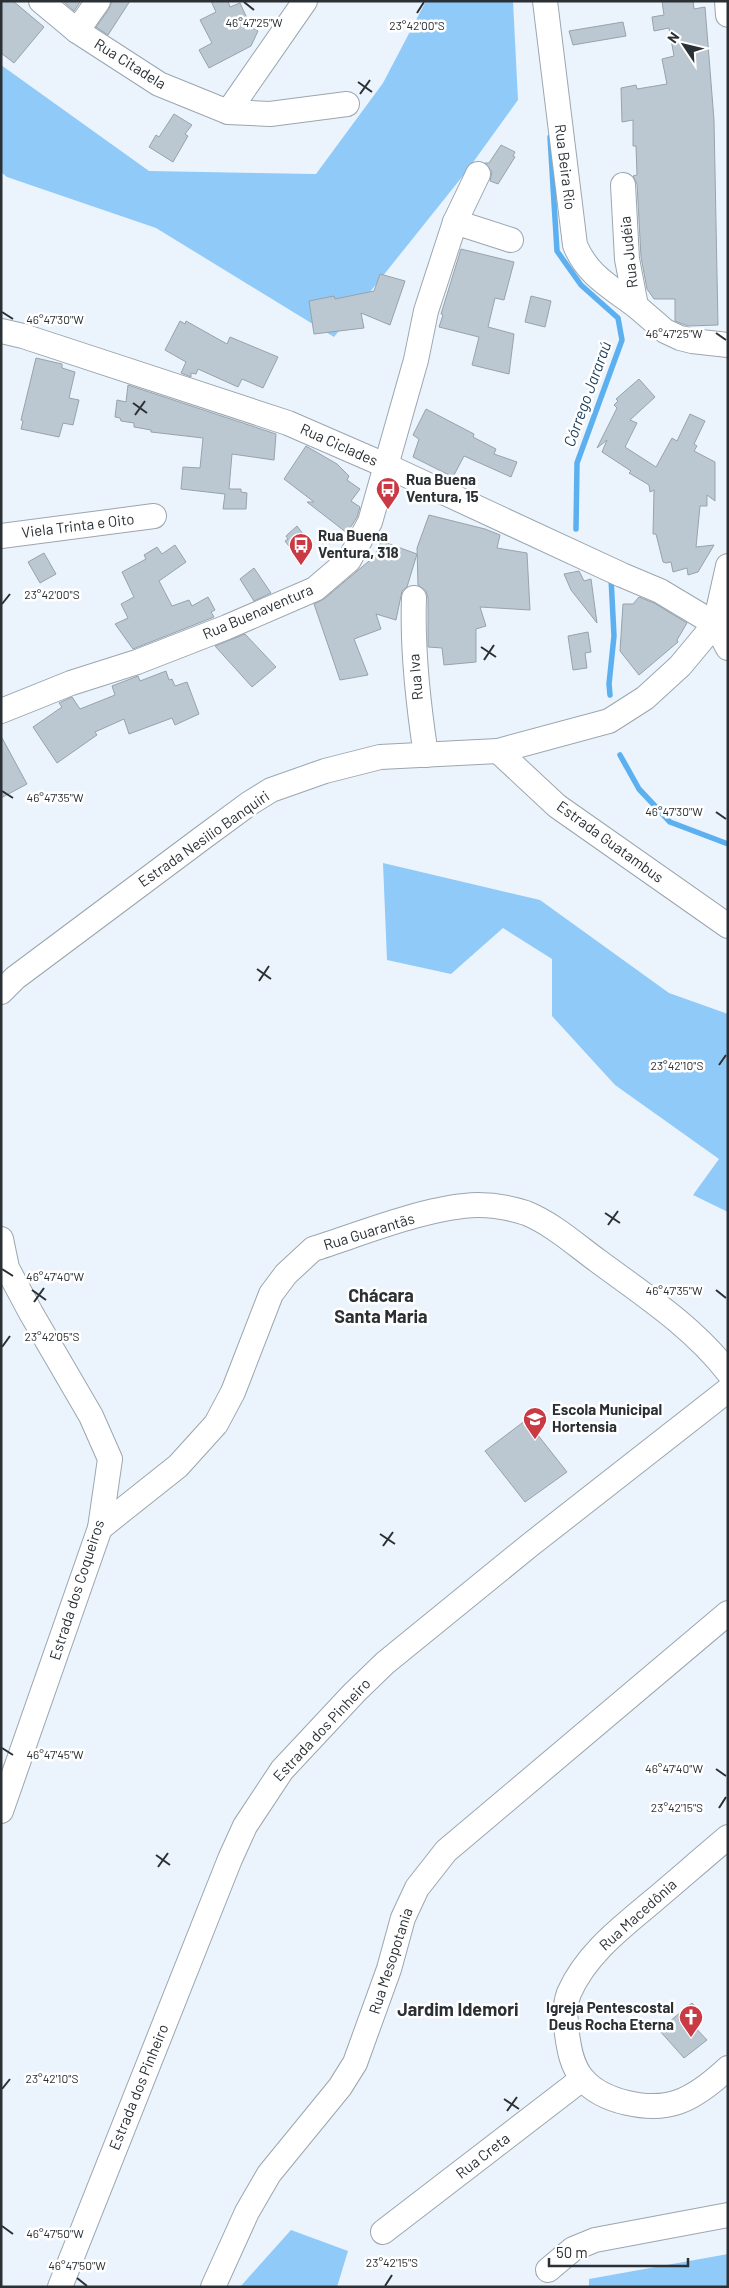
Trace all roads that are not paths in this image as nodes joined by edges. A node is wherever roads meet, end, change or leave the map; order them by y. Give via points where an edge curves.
1 (41, 1) edge
2 (98, 1) edge
3 (304, 1) edge
4 (545, 1) edge
5 (727, 1) edge
6 (728, 15) edge
7 (77, 31) junction
8 (347, 104) dead end
9 (228, 112) junction
10 (478, 174) dead end
11 (623, 185) dead end
12 (454, 222) junction
13 (511, 240) dead end
14 (636, 306) junction
15 (1, 320) edge
16 (12, 333) edge
17 (728, 345) edge
18 (387, 466) junction
19 (154, 516) dead end
20 (1, 536) edge
21 (728, 566) edge
22 (414, 598) dead end
23 (715, 624) junction
24 (728, 648) edge
25 (1, 711) edge
26 (498, 751) junction
27 (426, 755) junction
28 (728, 926) edge
29 (1, 992) edge
30 (1, 1239) edge
31 (728, 1372) edge
32 (728, 1390) edge
33 (100, 1528) junction
34 (728, 1613) edge
35 (1, 1811) edge
36 (728, 1837) edge
37 (728, 2068) edge
38 (582, 2079) junction
39 (728, 2215) edge
40 (383, 2232) dead end
41 (548, 2270) dead end
42 (60, 2287) edge
43 (213, 2287) edge

1 - 7 street, Rua Citadela
2 - 7 street
3 - 9 street
4 - 14 street, Rua Beira Rio via 575,245 581,261 593,274
5 - 6 street
7 - 9 street, Rua Citadela via 159,84
8 - 9 street, Rua Citadela via 270,114
10 - 12 street, Rua Buenaventura
11 - 14 street, Rua Judéia via 626,259
12 - 13 street
12 - 18 street, Rua Buenaventura via 426,310
14 - 17 street, Rua Judéia via 665,331 680,338
15 - 16 street, Rua Ciclades
16 - 18 street, Rua Ciclades via 288,423
18 - 23 street, Rua Ciclades via 660,591
18 - 25 street, Rua Buenaventura via 370,522 350,560 315,589 227,627
19 - 20 street, Viela Trinta e Oito
21 - 23 street
22 - 27 street, Rua Iva via 412,634 418,709
23 - 24 street
23 - 26 street, Estrada Nesilio Banquiri via 680,666 645,698 609,720
26 - 27 street, Estrada Nesilio Banquiri
26 - 28 street, Estrada Guatambus via 557,806
27 - 29 street, Estrada Nesilio Banquiri via 380,757 325,771 271,790 147,878
30 - 33 street, Estrada dos Coqueiros via 8,1268 90,1416 110,1459
31 - 33 street, Rua Guarantãs via 708,1347 678,1320 550,1226 526,1213 504,1207 454,1206 313,1249 301,1259 271,1294 233,1392 216,1424 178,1466
32 - 42 street, Estrada dos Pinheiro via 385,1663 282,1770 245,1826 230,1859
33 - 35 street, Estrada dos Coqueiros
34 - 43 street, Rua Mesopotania via 446,1851 416,1888 355,2063 340,2087 269,2174 247,2212
36 - 38 street, Rua Macedônia via 609,1938 581,1970 569,1994 564,2015 569,2052
37 - 38 street, Rua Macedônia via 710,2084 678,2102 652,2106 604,2096
38 - 40 street, Rua Creta
39 - 41 street via 594,2240 573,2249

